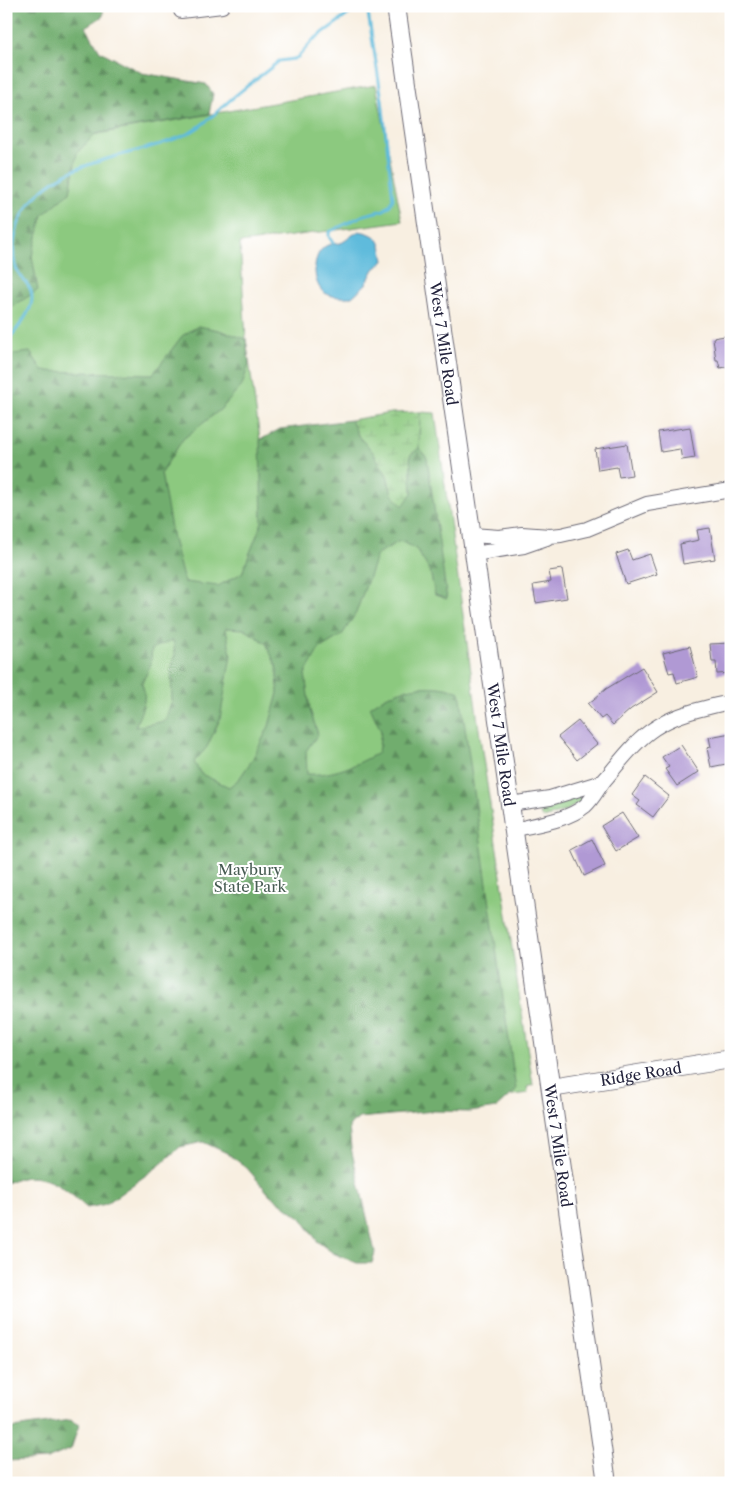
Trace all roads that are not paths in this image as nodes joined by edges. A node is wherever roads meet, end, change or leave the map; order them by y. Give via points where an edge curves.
1 (222, 6) edge
2 (396, 6) edge
3 (181, 11) dead end
4 (731, 490) edge
5 (472, 535) junction
6 (550, 536) junction
7 (474, 554) junction
8 (731, 703) edge
9 (602, 782) junction
10 (510, 804) junction
11 (513, 830) junction
12 (731, 1059) edge
13 (551, 1088) junction
14 (606, 1483) edge

1 - 3 street
2 - 5 street, West 7 Mile Road
4 - 6 street via 647,504 587,529
5 - 6 street
5 - 7 street, West 7 Mile Road
6 - 7 street via 524,546
7 - 10 street, West 7 Mile Road
8 - 9 street via 681,714 659,724 632,746
9 - 10 street via 550,798
9 - 11 street via 583,807 556,820
10 - 11 street, West 7 Mile Road
11 - 13 street, West 7 Mile Road
12 - 13 street, Ridge Road
13 - 14 street, West 7 Mile Road

